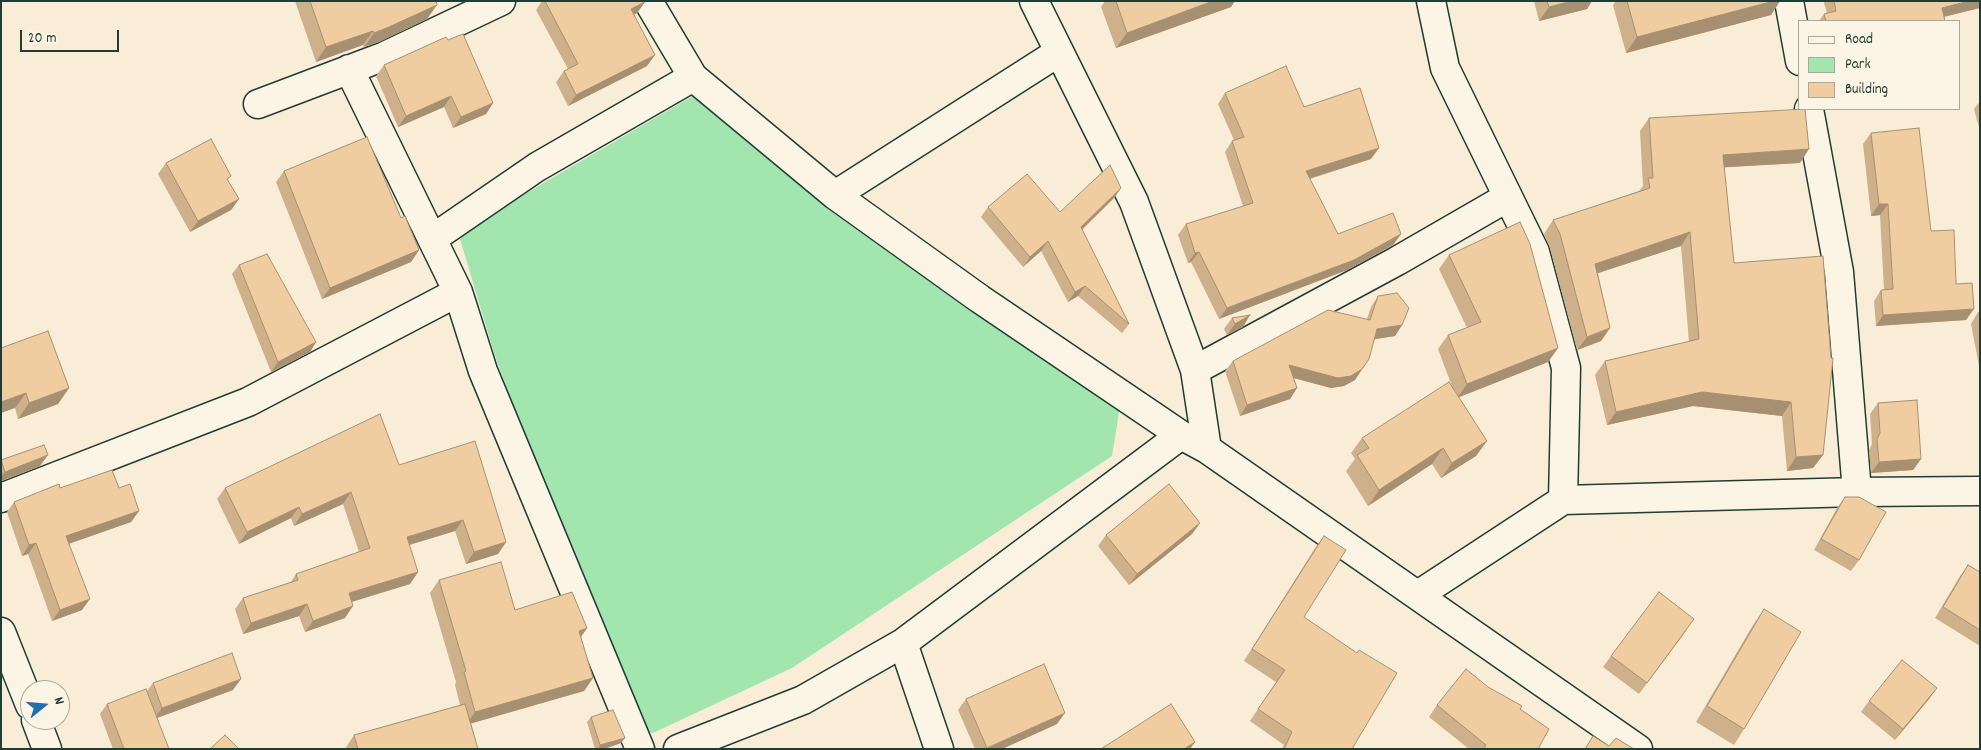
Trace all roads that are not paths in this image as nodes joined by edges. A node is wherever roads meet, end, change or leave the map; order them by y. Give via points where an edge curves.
1 (501, 1) edge
2 (648, 1) edge
3 (1034, 1) edge
4 (1431, 1) edge
5 (1789, 1) edge
6 (1798, 50) edge
7 (1059, 52) junction
8 (349, 69) junction
9 (692, 77) junction
10 (258, 104) dead end
11 (1808, 110) edge
12 (835, 195) junction
13 (1508, 197) junction
14 (432, 239) junction
15 (458, 292) junction
16 (1195, 370) junction
17 (1181, 435) junction
18 (1207, 449) junction
19 (1980, 491) edge
20 (1857, 492) junction
21 (1, 498) edge
22 (1562, 500) junction
23 (1418, 595) junction
24 (1, 632) edge
25 (903, 643) junction
26 (20, 680) edge
27 (40, 730) edge
28 (47, 749) edge
29 (640, 749) edge
30 (678, 749) edge
31 (939, 749) edge
32 (1638, 749) edge

1 - 8 street via 385,56
2 - 9 street
3 - 7 street
4 - 13 street via 1444,68
5 - 6 street
7 - 12 street
7 - 16 street via 1134,202
8 - 10 street
8 - 14 street
9 - 12 street
9 - 14 street via 537,167
11 - 20 street via 1839,272
12 - 17 street via 980,299
13 - 16 street via 1397,262
13 - 22 street via 1535,252 1566,368
14 - 15 street
15 - 21 street via 248,402
15 - 29 street via 483,371
16 - 18 street
17 - 18 street
17 - 25 street
18 - 23 street
19 - 20 street
20 - 22 street
22 - 23 street
23 - 32 street
24 - 26 street
25 - 30 street via 803,700
25 - 31 street
27 - 28 street

